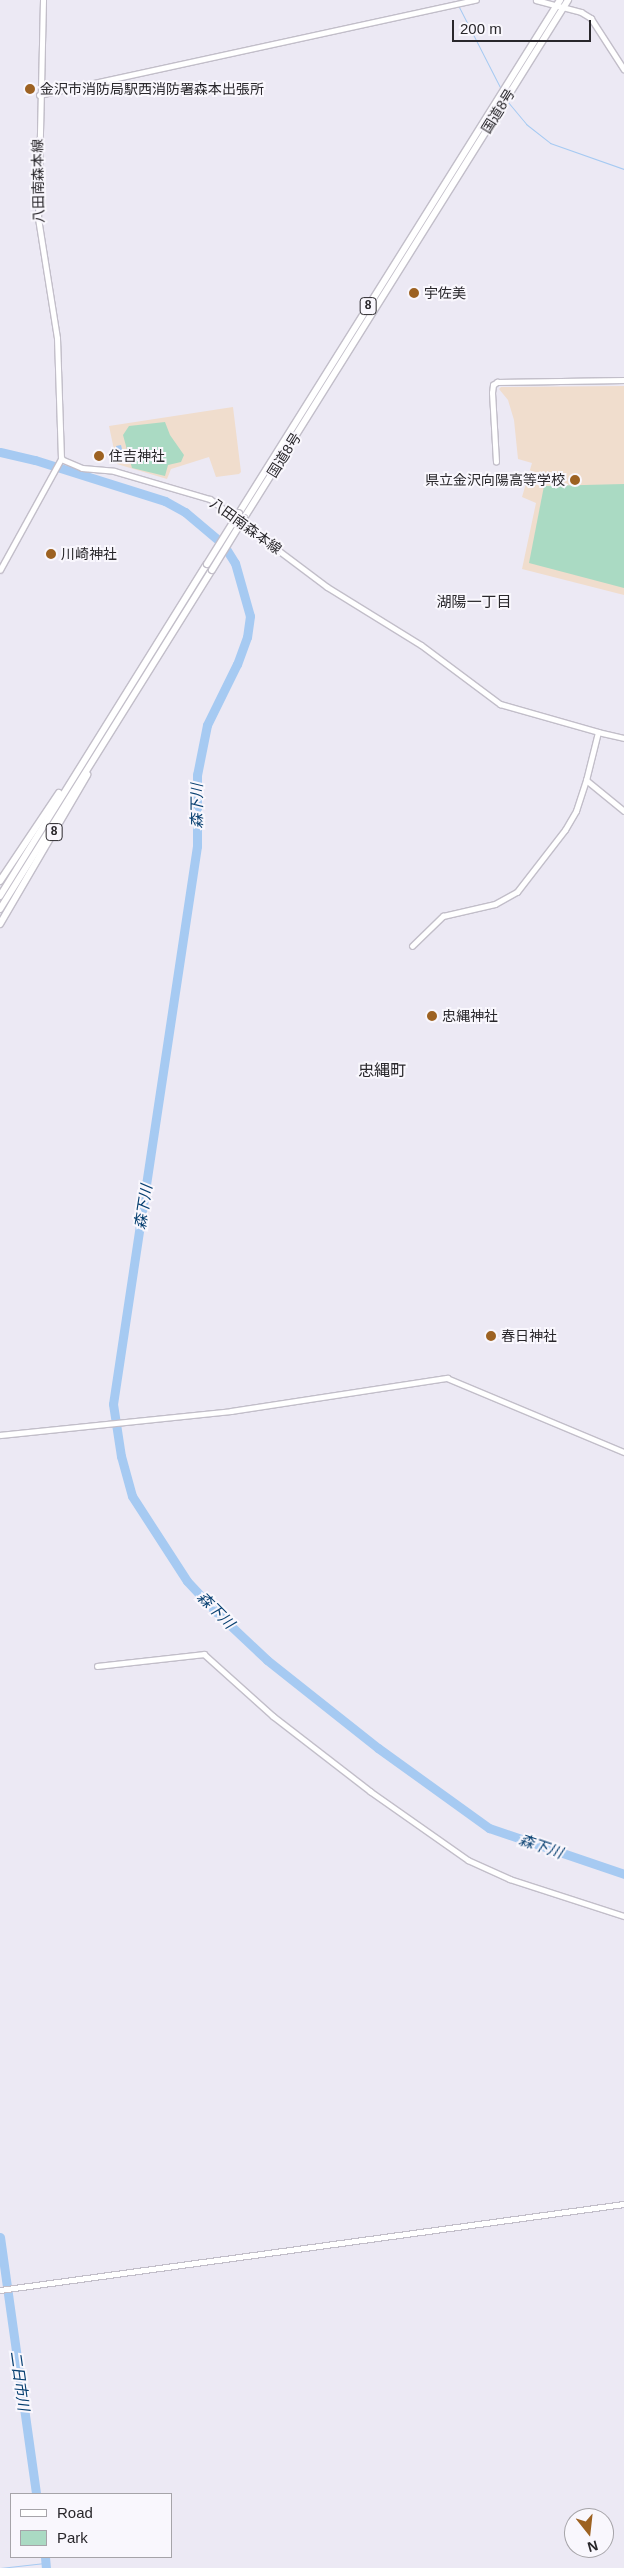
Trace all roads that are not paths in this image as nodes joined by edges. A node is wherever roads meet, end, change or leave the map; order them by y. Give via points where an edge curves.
1 (43, 0) edge
2 (476, 0) edge
3 (536, 0) edge
4 (568, 0) edge
5 (560, 4) edge
6 (624, 69) edge
7 (39, 94) junction
8 (624, 380) edge
9 (61, 459) junction
10 (496, 462) dead end
11 (241, 516) junction
12 (0, 570) edge
13 (598, 732) junction
14 (624, 738) edge
15 (106, 739) junction
16 (85, 761) junction
17 (586, 780) junction
18 (624, 811) edge
19 (0, 881) edge
20 (0, 896) edge
21 (0, 909) edge
22 (0, 924) edge
23 (412, 946) dead end
24 (0, 1435) edge
25 (624, 1452) edge
26 (97, 1666) dead end
27 (624, 1916) edge
28 (624, 2204) edge
29 (2, 2290) edge

1 - 7 main road, 八田南森本線
2 - 7 street
3 - 5 street
4 - 5 highway, 国道8号 / 8
5 - 6 street via 591,18
5 - 11 highway, 国道8号 / 8 via 497,99
5 - 11 highway, 国道8号 / 8 via 511,91
7 - 9 main road, 八田南森本線 via 38,218 57,338
8 - 10 street via 497,382 492,392
9 - 12 street via 48,488 25,520
9 - 13 main road, 八田南森本線 via 82,468 114,471 210,499 327,587 421,645 500,704
11 - 15 highway, 国道8号 / 8, bridge via 212,570
11 - 16 highway, 国道8号 / 8, bridge via 207,564
13 - 14 street
13 - 17 main road
15 - 21 highway, 国道8号 / 8
15 - 22 highway, 8
16 - 19 highway, 8 via 48,807
16 - 20 highway, 国道8号 / 8
17 - 18 main road
17 - 23 street via 576,811 558,841 517,892 495,904 443,916
24 - 25 street via 231,1411 447,1378
26 - 27 street via 204,1654 273,1716 370,1791 468,1860 510,1879
28 - 29 street

